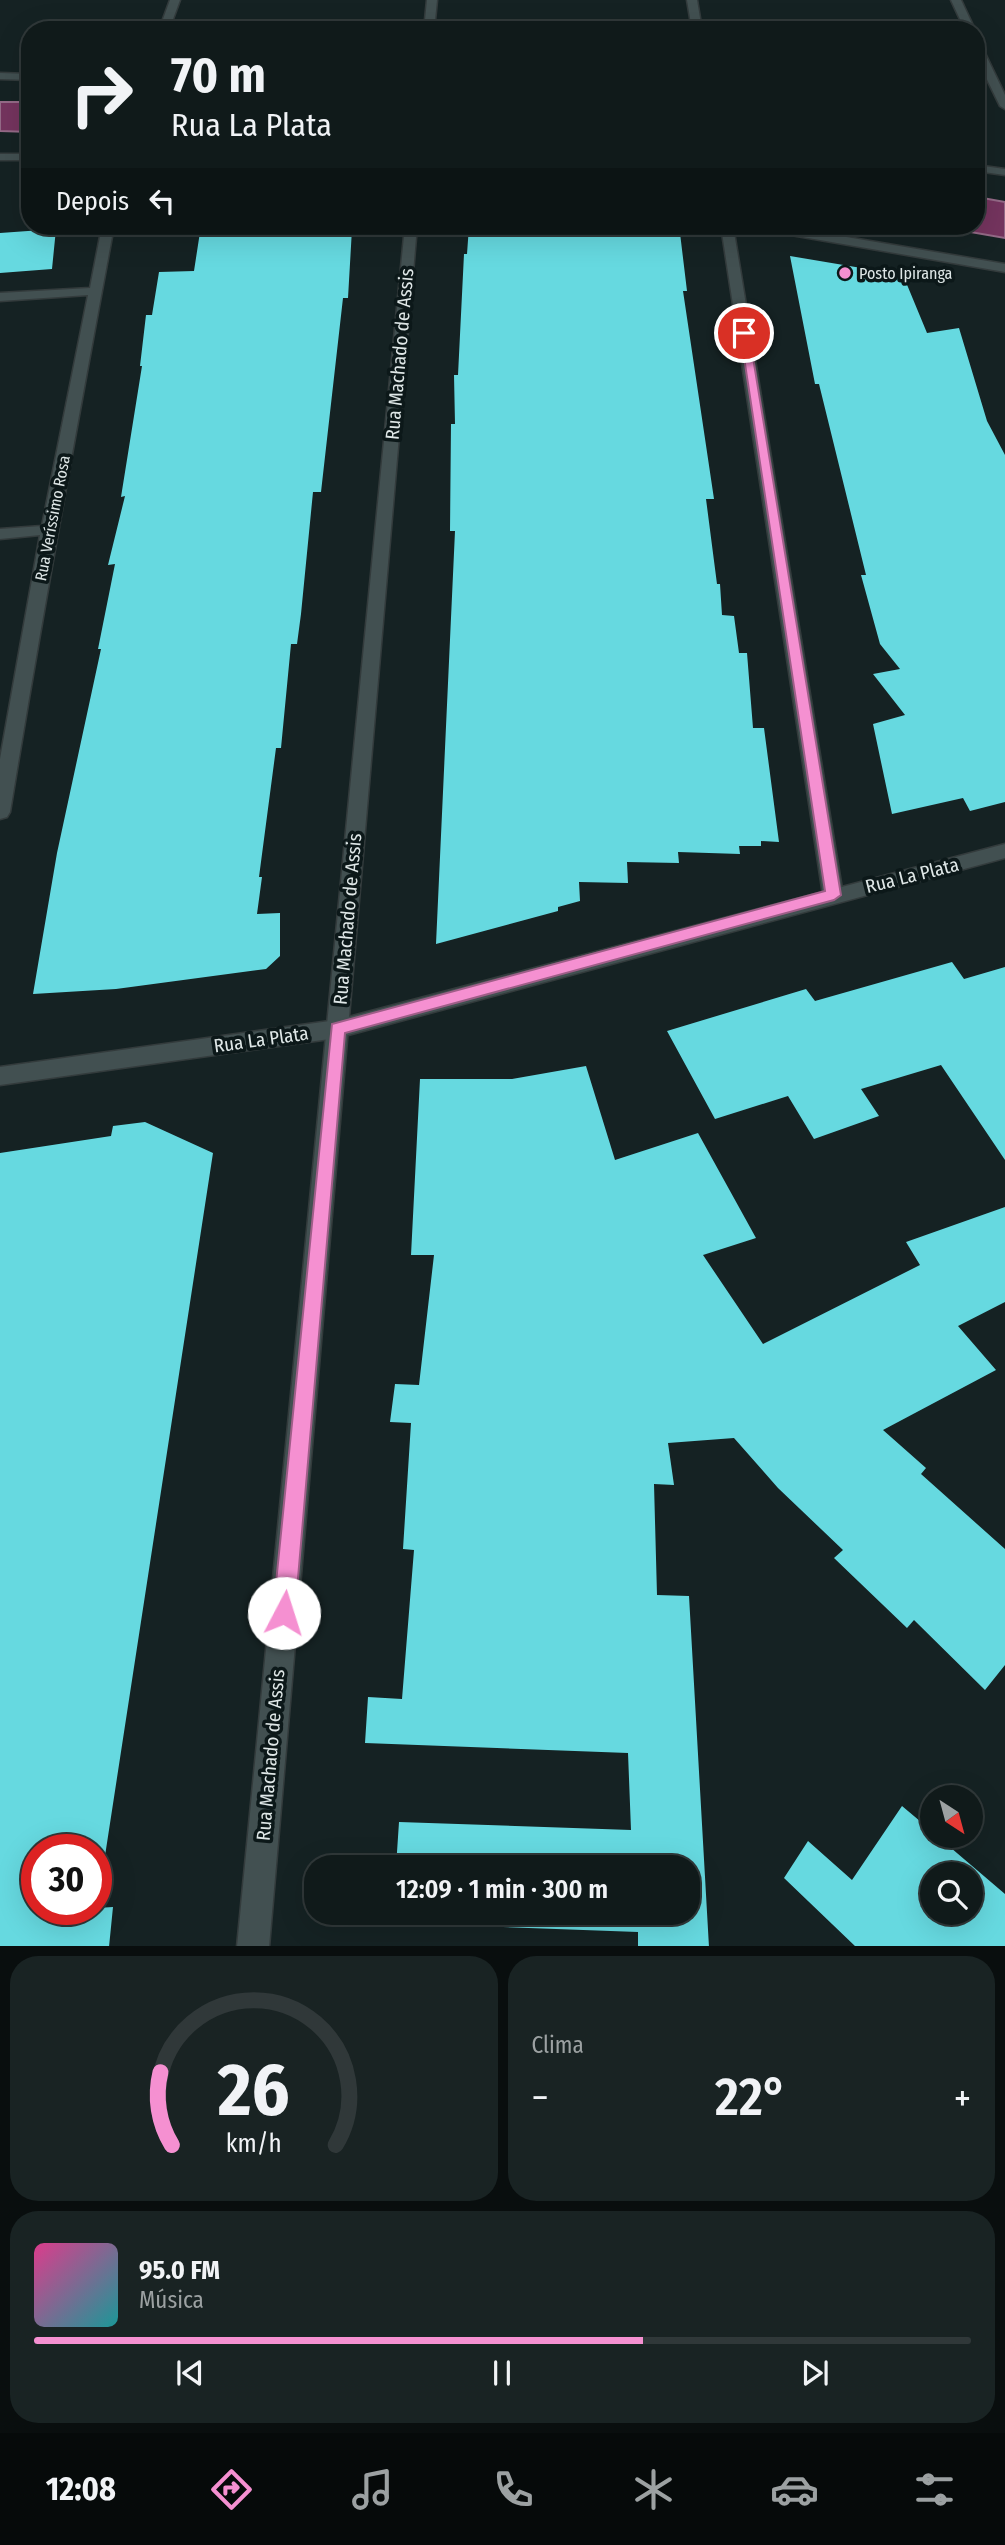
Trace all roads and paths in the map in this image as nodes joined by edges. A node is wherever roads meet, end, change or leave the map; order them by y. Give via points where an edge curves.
1 (175, 0) edge
2 (432, 0) edge
3 (692, 0) edge
4 (956, 0) edge
5 (167, 21) edge
6 (430, 21) edge
7 (696, 21) edge
8 (966, 21) edge
9 (985, 64) edge
10 (0, 76) edge
11 (21, 77) edge
12 (1005, 106) edge
13 (0, 157) edge
14 (21, 157) edge
15 (985, 169) edge
16 (1005, 172) edge
17 (106, 235) edge
18 (410, 235) edge
19 (728, 235) edge
20 (814, 235) edge
21 (1005, 268) edge
22 (97, 291) junction
23 (0, 297) edge
24 (49, 530) junction
25 (0, 534) edge
26 (0, 812) edge
27 (1005, 851) edge
28 (834, 895) junction
29 (337, 1028) junction
30 (0, 1076) edge
31 (253, 1946) edge

1 - 5 street
2 - 6 street
3 - 7 street
4 - 8 street
9 - 12 street
10 - 11 street
13 - 14 street
15 - 16 street
17 - 22 street, Rua Veríssimo Rosa
18 - 29 street, Rua Machado de Assis
19 - 28 street
20 - 21 street
22 - 23 street
22 - 24 street, Rua Veríssimo Rosa
24 - 25 street
24 - 26 street, Rua Veríssimo Rosa
27 - 28 street, Rua La Plata
28 - 29 street, Rua La Plata
29 - 30 street, Rua La Plata
29 - 31 street, Rua Machado de Assis

